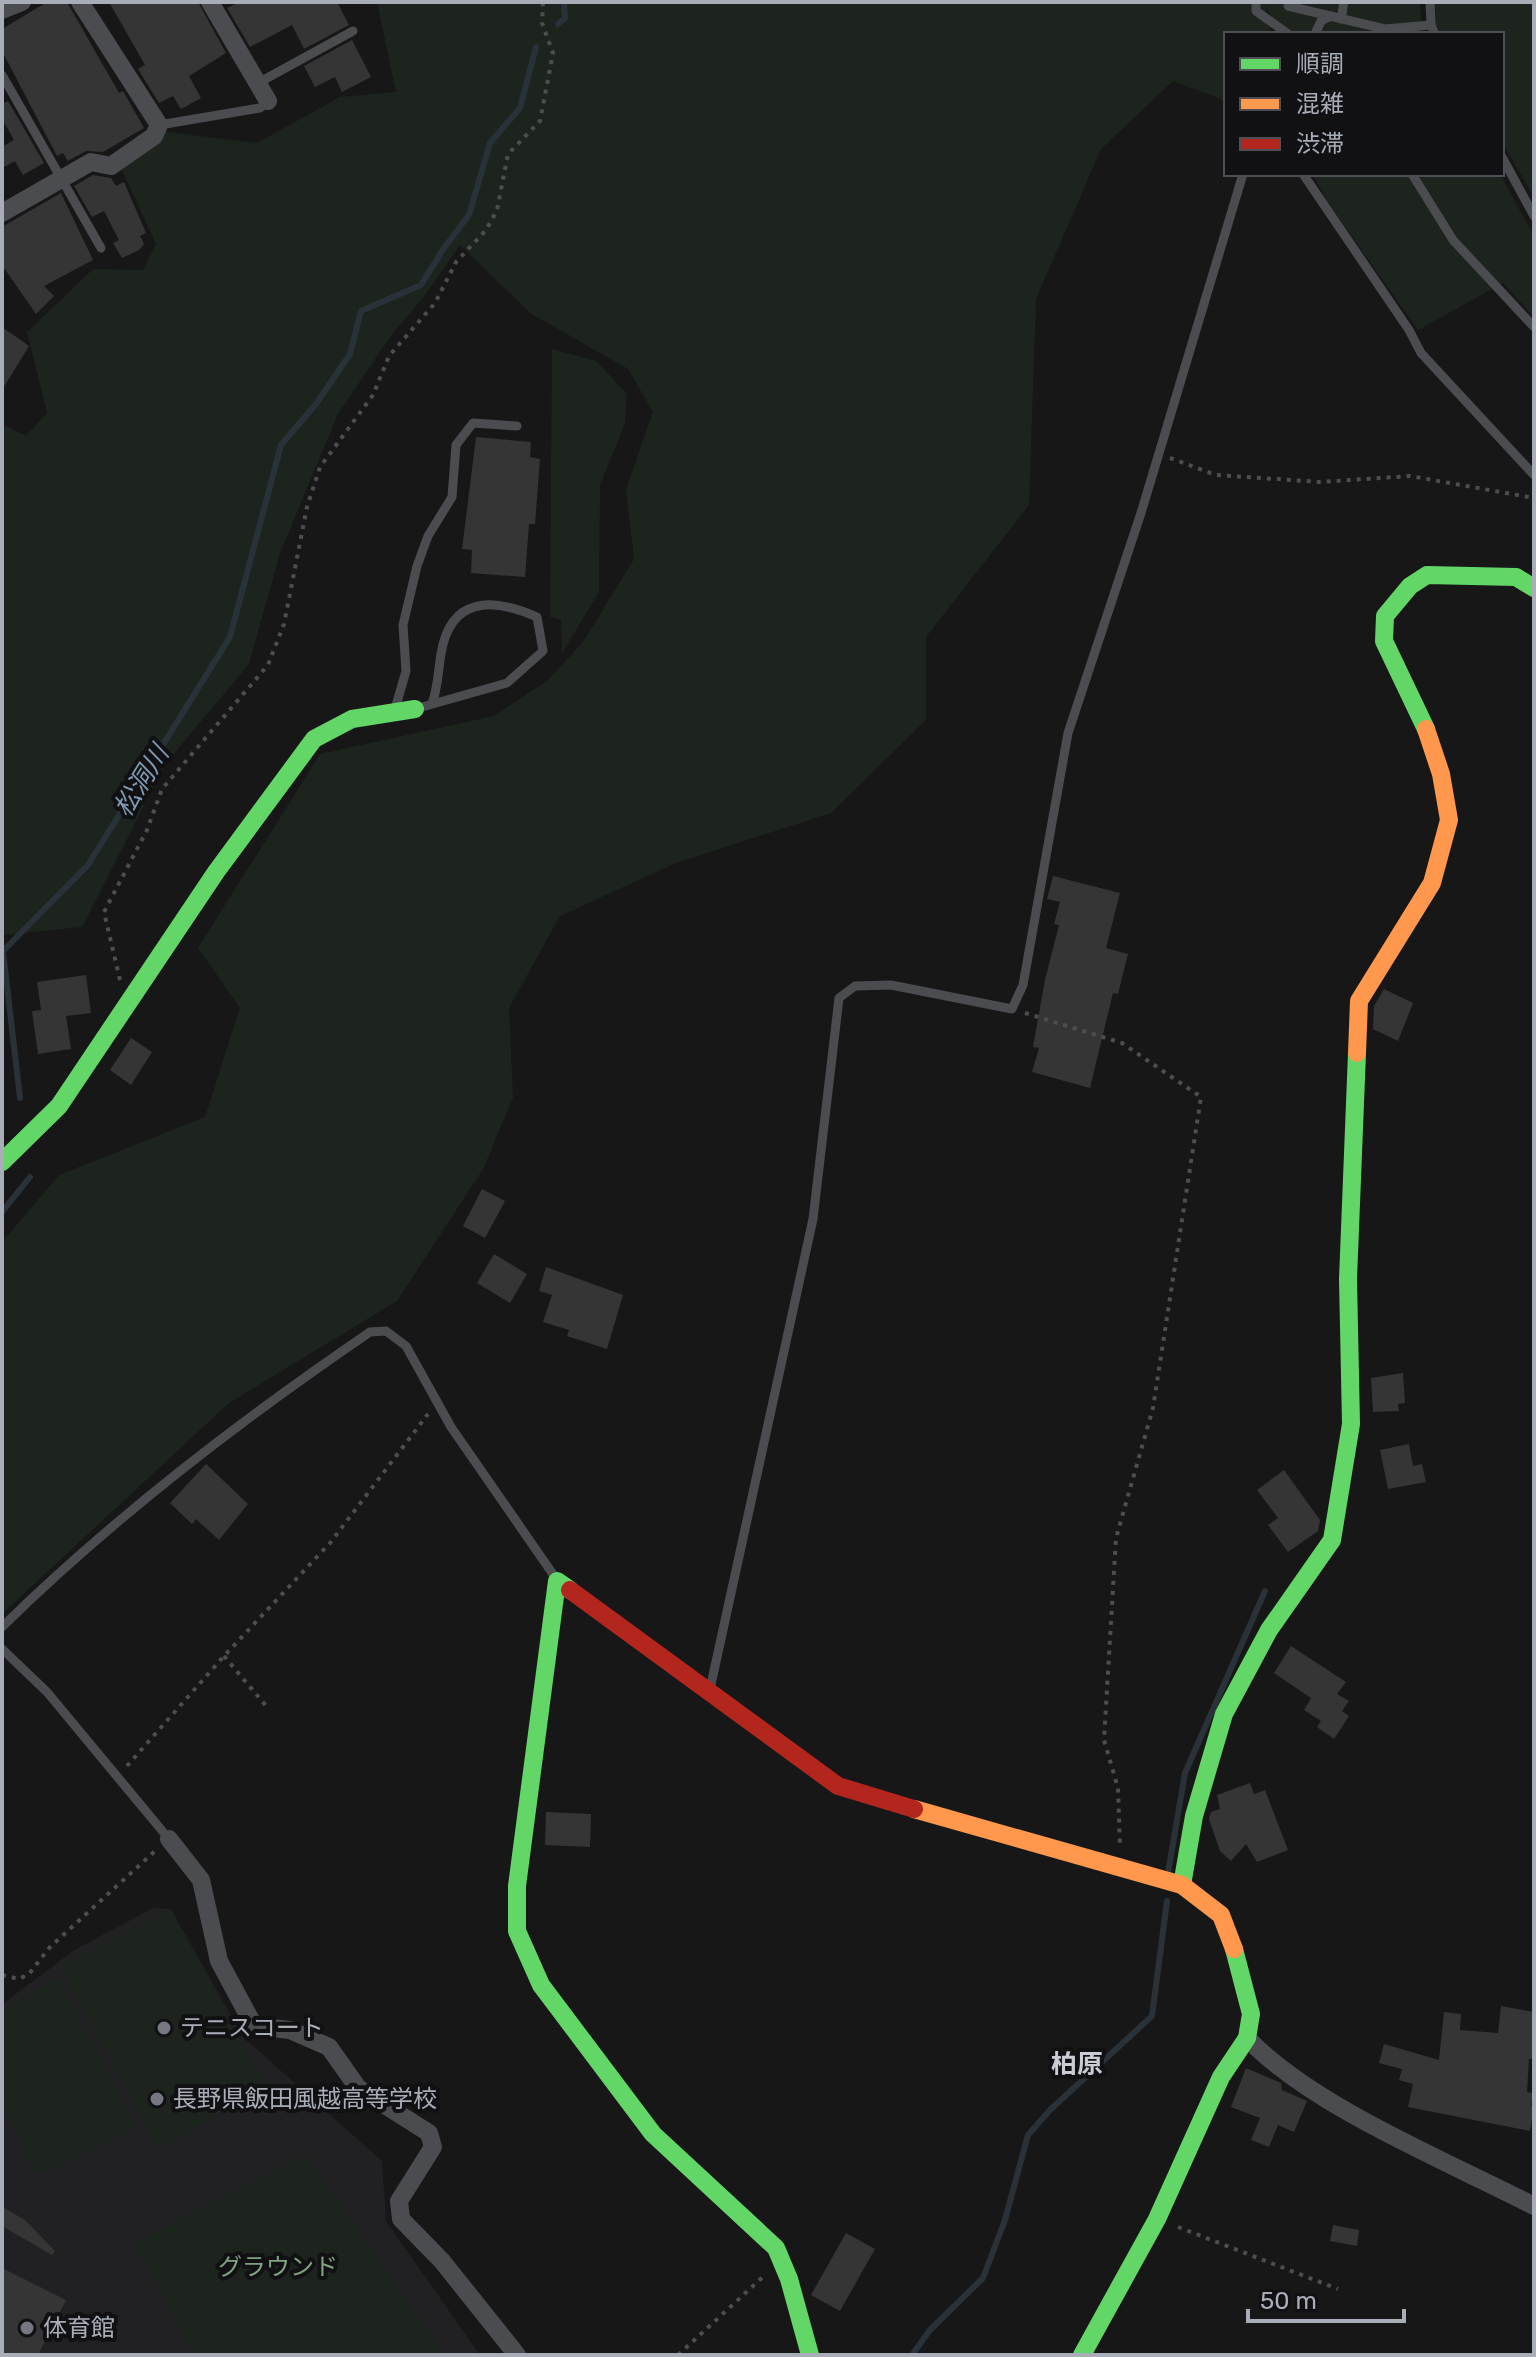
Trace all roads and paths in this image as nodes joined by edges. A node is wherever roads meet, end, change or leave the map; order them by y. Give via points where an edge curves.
1 (22, 2) edge
2 (80, 2) edge
3 (210, 2) edge
4 (543, 2) edge
5 (1256, 2) edge
6 (1344, 2) edge
7 (1430, 2) edge
8 (1288, 6) dead end
9 (2, 10) edge
10 (1336, 17) junction
11 (1354, 22) junction
12 (1433, 30) edge
13 (353, 31) dead end
14 (1285, 32) edge
15 (1316, 32) edge
16 (1361, 32) edge
17 (2, 75) edge
18 (258, 83) junction
19 (268, 101) joint
20 (159, 125) junction
21 (1504, 161) edge
22 (1242, 176) edge
23 (1304, 176) edge
24 (1413, 176) edge
25 (63, 179) junction
26 (2, 213) edge
27 (1534, 216) edge
28 (101, 248) dead end
29 (1534, 327) edge
30 (517, 426) dead end
31 (1159, 455) junction
32 (1534, 475) edge
33 (1534, 498) edge
34 (1534, 588) edge
35 (424, 706) junction
36 (394, 712) junction
37 (1012, 1009) junction
38 (127, 1010) junction
39 (2, 1162) edge
40 (435, 1397) junction
41 (557, 1581) junction
42 (2, 1627) edge
43 (2, 1649) edge
44 (224, 1656) junction
45 (709, 1692) junction
46 (267, 1707) dead end
47 (119, 1776) junction
48 (169, 1839) junction
49 (1121, 1868) junction
50 (1182, 1885) junction
51 (2, 1975) edge
52 (1247, 2038) junction
53 (1534, 2206) edge
54 (1157, 2219) junction
55 (781, 2260) junction
56 (1338, 2289) dead end
57 (517, 2355) edge
58 (678, 2355) edge
59 (810, 2355) edge
60 (1082, 2355) edge

1 - 9 street
2 - 20 street
3 - 18 street
4 - 38 path via 542,23 553,53 540,121 508,154 497,210 486,230 456,262 435,303 389,356 373,395 320,467 284,624 268,665 162,789 104,912
5 - 14 lane via 1256,11
6 - 10 lane
7 - 12 lane
8 - 10 lane
10 - 11 lane
10 - 15 lane via 1321,21
11 - 12 lane
11 - 16 lane
13 - 18 lane
17 - 25 lane
18 - 19 street
19 - 20 lane via 260,108
20 - 25 street via 154,136 111,166 91,162
21 - 27 lane
22 - 31 lane
23 - 32 lane via 1421,353
24 - 29 lane via 1453,240
25 - 26 street
25 - 28 lane
30 - 36 lane via 473,423 456,445 452,497 428,536 403,625 406,671
31 - 33 path via 1216,475 1320,482 1410,476
31 - 37 lane via 1068,733 1023,985
34 - 50 street via 1516,577 1427,575 1410,586 1385,616 1384,641 1427,732 1449,820 1432,883 1359,1001 1348,1279 1351,1424 1332,1540 1269,1630 1224,1714 1194,1816
35 - 35 lane via 507,683 543,651 537,617 513,606 472,605 453,620 441,652 439,687
35 - 36 street
36 - 38 street via 352,719 314,739 216,872
37 - 45 lane via 891,985 855,986 839,998 813,1219
37 - 49 path via 1122,1043 1201,1097 1153,1408 1116,1538 1104,1740 1118,1788
38 - 39 street via 59,1106
40 - 41 lane
40 - 42 lane via 397,1337 370,1332 158,1489
40 - 44 path via 426,1419 330,1543
41 - 45 street
41 - 55 street via 517,1886 517,1931 541,1985 653,2134 776,2248
43 - 47 lane
44 - 46 path
44 - 47 path
45 - 49 street via 838,1786
47 - 48 lane
48 - 51 path via 50,1947 29,1974 19,1979
48 - 57 street via 201,1880 219,1961 254,2026 290,2030 329,2047 358,2088 429,2133 433,2147 399,2201 401,2219
49 - 50 street
50 - 52 street via 1221,1915 1251,2014
52 - 53 street via 1274,2066 1359,2116
52 - 54 street via 1221,2077
54 - 56 path
54 - 60 street
55 - 58 path
55 - 59 street

